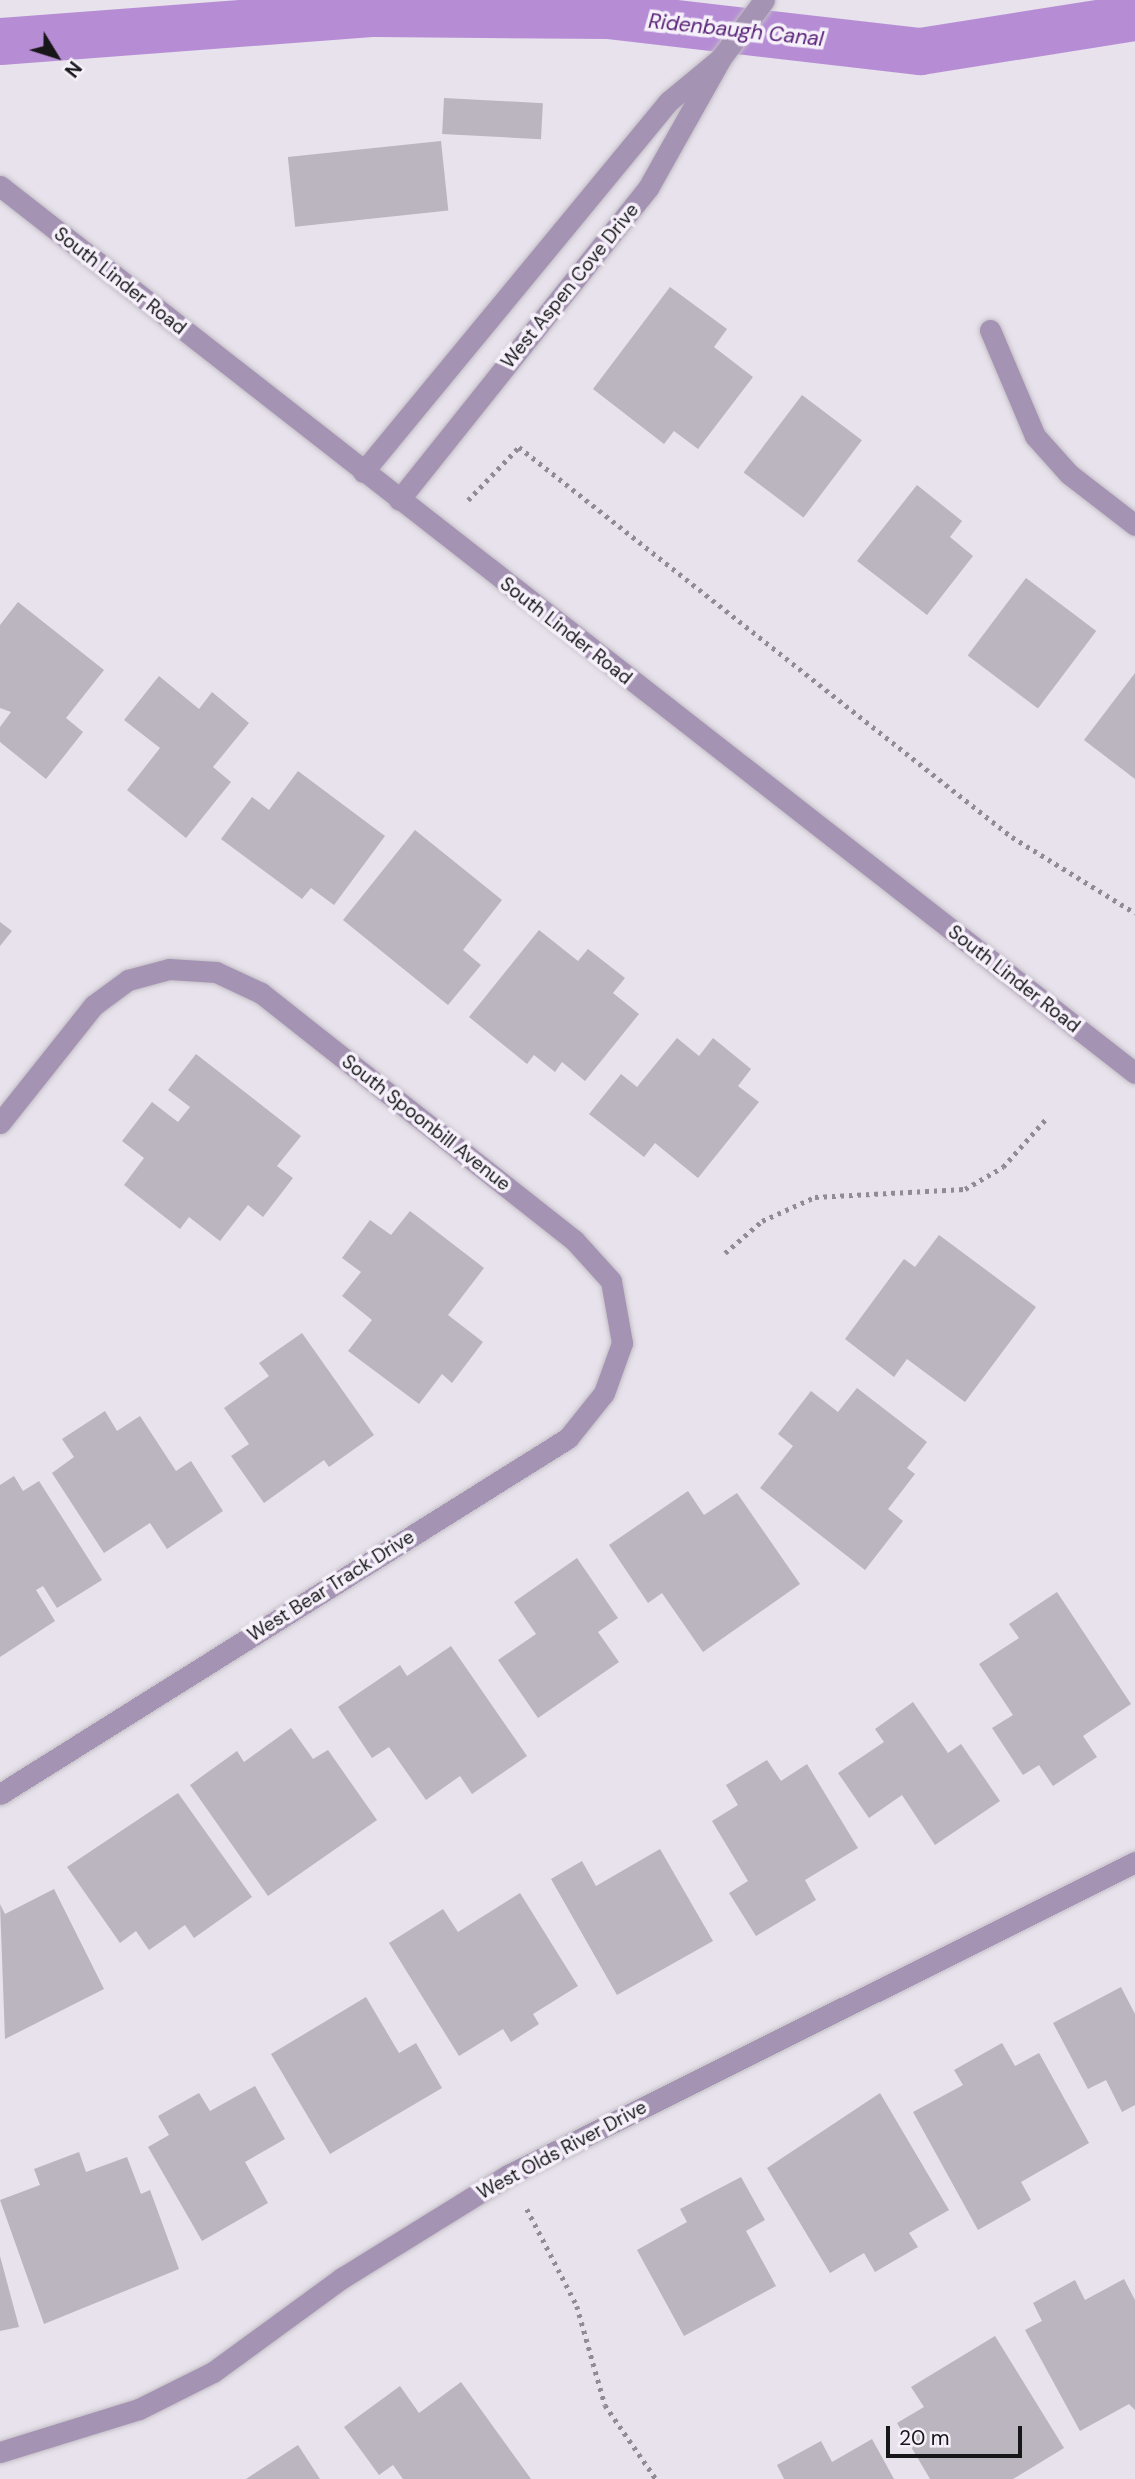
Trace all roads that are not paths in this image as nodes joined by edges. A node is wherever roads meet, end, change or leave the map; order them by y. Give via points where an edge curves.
1 (763, 2) edge
2 (721, 58) junction
3 (0, 186) edge
4 (990, 330) dead end
5 (363, 472) junction
6 (399, 500) junction
7 (1135, 525) edge
8 (1135, 1073) edge
9 (0, 1124) edge
10 (622, 1343) joint
11 (0, 1794) edge
12 (1135, 1861) edge
13 (0, 2452) edge

1 - 2 street, West Aspen Cove Drive
2 - 5 street, West Aspen Cove Drive via 669,101
2 - 6 street, West Aspen Cove Drive via 648,188
3 - 5 street, South Linder Road
4 - 7 street via 1035,436 1069,474
5 - 6 street, South Linder Road
6 - 8 street, South Linder Road
9 - 10 street, South Spoonbill Avenue via 93,1005 128,981 169,969 216,972 261,993 573,1240 611,1281
10 - 11 street, West Bear Track Drive via 604,1394 568,1438
12 - 13 street, West Olds River Drive via 508,2175 342,2278 213,2372 139,2409

